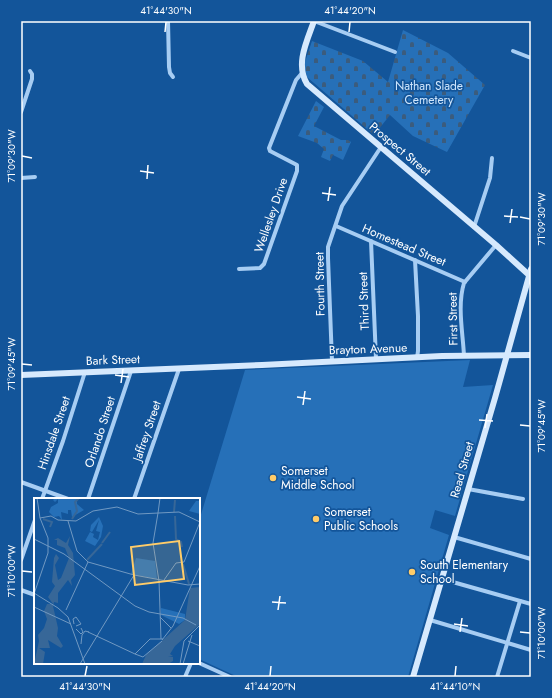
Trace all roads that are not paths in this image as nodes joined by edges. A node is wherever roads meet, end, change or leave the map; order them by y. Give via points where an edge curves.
1 (168, 21) edge
2 (314, 21) edge
3 (513, 51) dead end
4 (395, 52) dead end
5 (531, 58) edge
6 (30, 71) dead end
7 (302, 73) junction
8 (173, 77) dead end
9 (21, 112) edge
10 (381, 147) junction
11 (492, 158) dead end
12 (21, 178) edge
13 (35, 178) dead end
14 (336, 226) junction
15 (474, 227) junction
16 (371, 241) junction
17 (496, 245) junction
18 (415, 260) junction
19 (239, 269) dead end
20 (530, 272) edge
21 (465, 282) junction
22 (507, 355) junction
23 (531, 355) edge
24 (464, 356) junction
25 (417, 358) junction
26 (376, 359) junction
27 (332, 361) junction
28 (207, 368) joint
29 (179, 369) junction
30 (131, 371) junction
31 (85, 372) junction
32 (21, 375) edge
33 (21, 482) edge
34 (468, 489) junction
35 (45, 491) junction
36 (42, 498) edge
37 (65, 498) edge
38 (88, 498) edge
39 (134, 498) edge
40 (523, 500) dead end
41 (34, 523) edge
42 (454, 537) junction
43 (531, 559) edge
44 (21, 560) edge
45 (442, 579) junction
46 (21, 590) edge
47 (34, 595) edge
48 (520, 601) junction
49 (531, 604) edge
50 (430, 620) junction
51 (508, 642) junction
52 (531, 650) edge
53 (200, 663) edge
54 (191, 664) edge
55 (185, 677) edge
56 (230, 677) edge
57 (413, 677) edge
58 (497, 677) edge

1 - 8 street via 169,67
2 - 4 street
2 - 7 main road via 301,60
3 - 5 street
6 - 9 street via 32,80
7 - 10 main road, Prospect Street via 306,84
7 - 19 street, Wellesley Drive via 296,80 269,149 297,165 297,171 264,264 260,268
10 - 14 street, Fourth Street via 342,206
10 - 15 main road, Prospect Street
11 - 15 street via 490,178
12 - 13 street
14 - 16 street, Homestead Street
14 - 27 street, Fourth Street via 328,252
15 - 17 main road, Prospect Street
16 - 18 street, Homestead Street
16 - 26 street, Third Street
17 - 20 main road, Prospect Street
17 - 21 street, First Street
18 - 21 street, Homestead Street
18 - 25 street
20 - 22 main road, Read Street
21 - 24 street, First Street via 461,300
22 - 23 main road, Brayton Avenue
22 - 24 main road, Brayton Avenue
22 - 34 main road, Read Street
24 - 25 main road, Brayton Avenue
25 - 26 main road, Brayton Avenue
26 - 27 main road, Brayton Avenue
27 - 28 main road, Brayton Avenue
28 - 29 main road, Bark Street
29 - 30 main road, Bark Street
29 - 39 street, Jaffrey Street
30 - 31 main road, Bark Street
30 - 38 street, Orlando Street
31 - 32 main road, Bark Street
31 - 35 street, Hinsdale Street
33 - 35 street
34 - 40 street
34 - 42 main road, Read Street
35 - 36 street, Hinsdale Street
35 - 37 street
41 - 44 street
42 - 43 street
42 - 45 main road, Read Street
45 - 48 street
45 - 50 main road, Read Street
46 - 47 street
48 - 49 street
48 - 51 street
50 - 51 street
50 - 57 main road, Read Street
51 - 52 street
51 - 58 street
53 - 56 street
54 - 55 street

